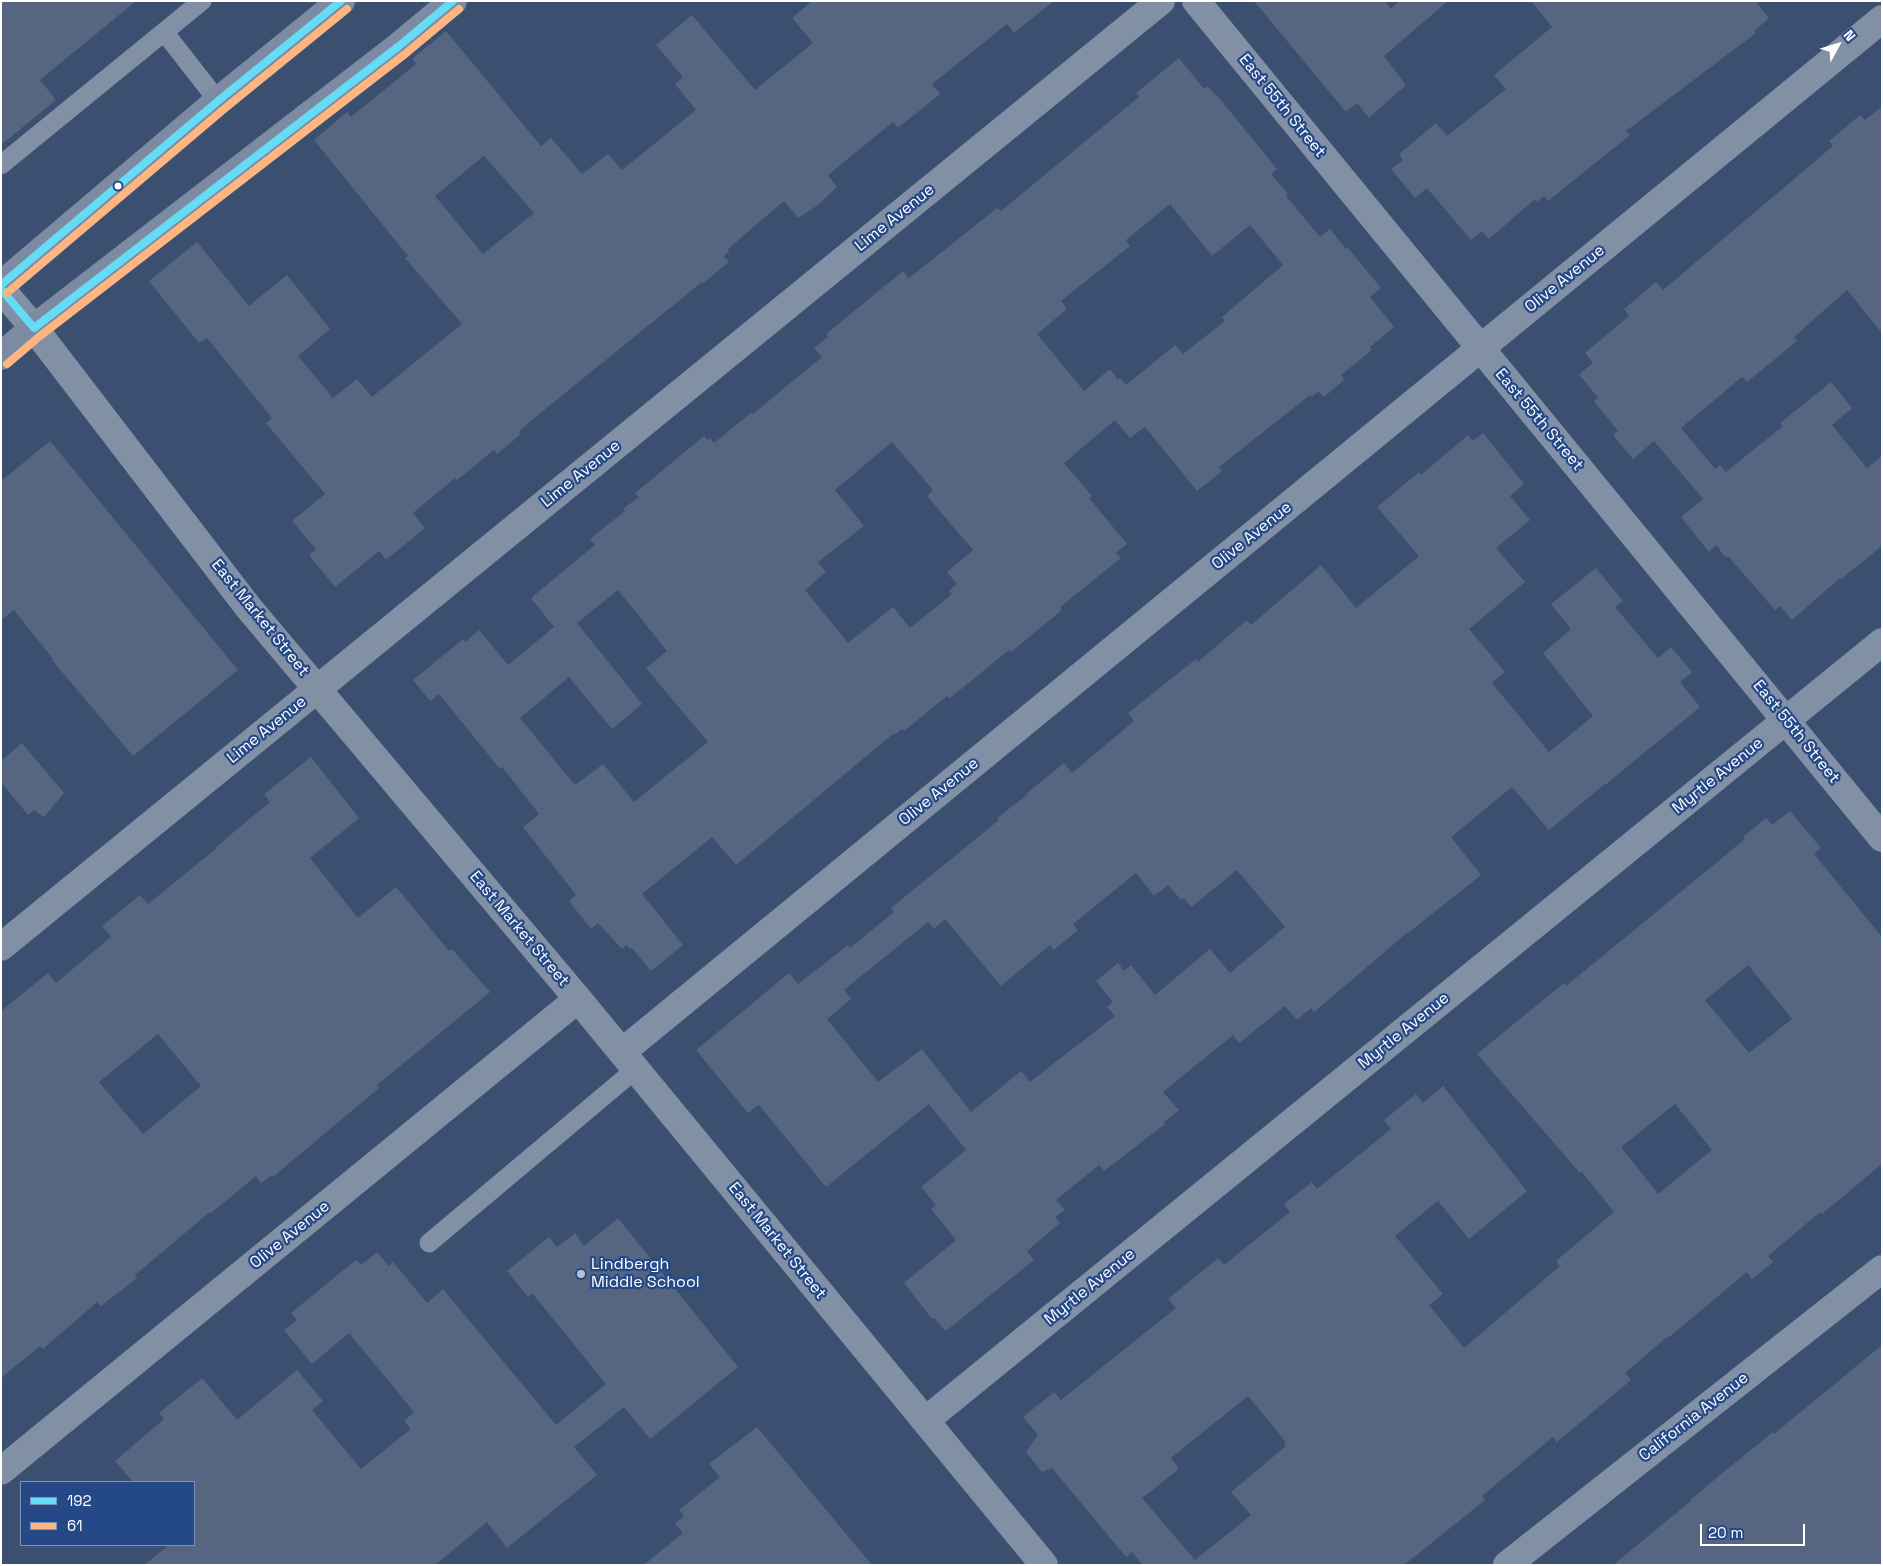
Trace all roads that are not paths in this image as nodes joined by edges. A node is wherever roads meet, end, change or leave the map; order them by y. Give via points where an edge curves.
1 (202, 1) edge
2 (341, 1) edge
3 (453, 1) edge
4 (1161, 1) edge
5 (1196, 1) edge
6 (1882, 19) edge
7 (165, 33) junction
8 (218, 101) junction
9 (1, 165) edge
10 (1, 285) edge
11 (1, 288) edge
12 (34, 328) junction
13 (1480, 349) junction
14 (1, 356) edge
15 (1882, 642) edge
16 (318, 689) junction
17 (1787, 720) junction
18 (1882, 838) edge
19 (1, 947) edge
20 (578, 999) junction
21 (629, 1061) junction
22 (429, 1243) dead end
23 (1882, 1269) edge
24 (926, 1420) junction
25 (1, 1471) edge
26 (1044, 1565) edge
27 (1506, 1565) edge

1 - 7 lane
2 - 8 main road
3 - 12 main road
4 - 16 street, Lime Avenue
5 - 13 street, East 55th Street
6 - 13 street, Olive Avenue
7 - 8 lane
7 - 9 lane
8 - 10 main road
11 - 12 street, East Market Street
12 - 14 main road
12 - 16 street, East Market Street via 248,606
13 - 17 street, East 55th Street
13 - 21 street, Olive Avenue
15 - 17 street, Myrtle Avenue
16 - 19 street, Lime Avenue
16 - 20 street, East Market Street
17 - 18 street, East 55th Street
17 - 24 street, Myrtle Avenue
20 - 21 street, East Market Street
20 - 25 street, Olive Avenue
21 - 22 lane
21 - 24 street, East Market Street
23 - 27 street, California Avenue
24 - 26 street, East Market Street

